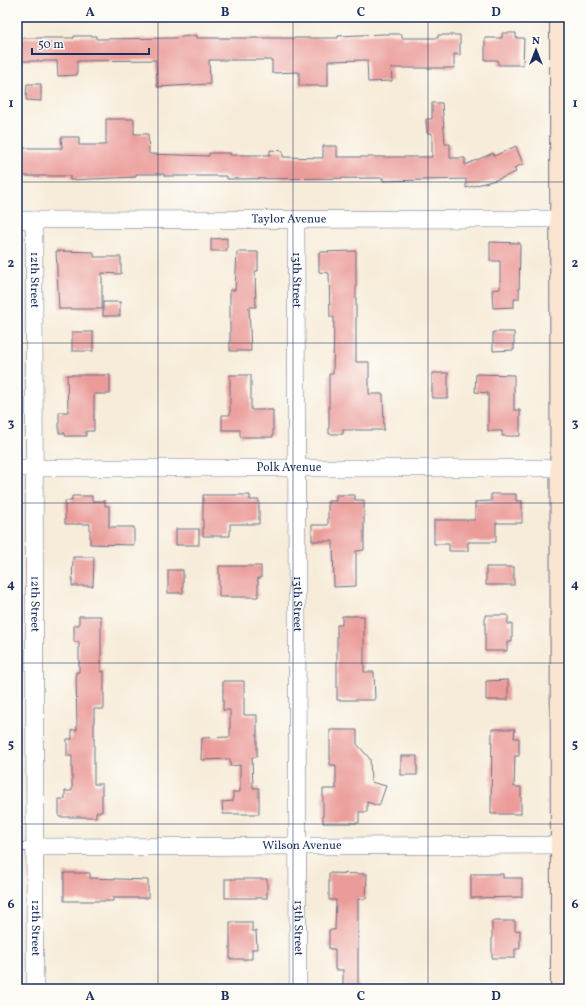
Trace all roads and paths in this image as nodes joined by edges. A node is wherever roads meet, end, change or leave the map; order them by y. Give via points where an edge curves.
1 (561, 17) edge
2 (565, 101) edge
3 (296, 219) junction
4 (561, 219) junction
5 (17, 220) edge
6 (34, 220) junction
7 (17, 468) edge
8 (34, 468) junction
9 (297, 468) junction
10 (561, 468) junction
11 (297, 845) junction
12 (566, 845) edge
13 (17, 847) edge
14 (35, 847) junction
15 (35, 989) edge
16 (298, 989) edge
17 (562, 989) edge

1 - 2 street
2 - 4 street
3 - 4 street, Taylor Avenue
3 - 6 street, Taylor Avenue
3 - 9 street, 13th Street
4 - 10 street
5 - 6 street, Taylor Avenue
6 - 8 street, 12th Street
7 - 8 street, Polk Avenue
8 - 9 street, Polk Avenue
8 - 14 street, 12th Street
9 - 10 street, Polk Avenue
9 - 11 street, 13th Street
10 - 12 street
11 - 12 street, Wilson Avenue
11 - 14 street, Wilson Avenue
11 - 16 street, 13th Street
12 - 17 street
13 - 14 lane
14 - 15 street, 12th Street

